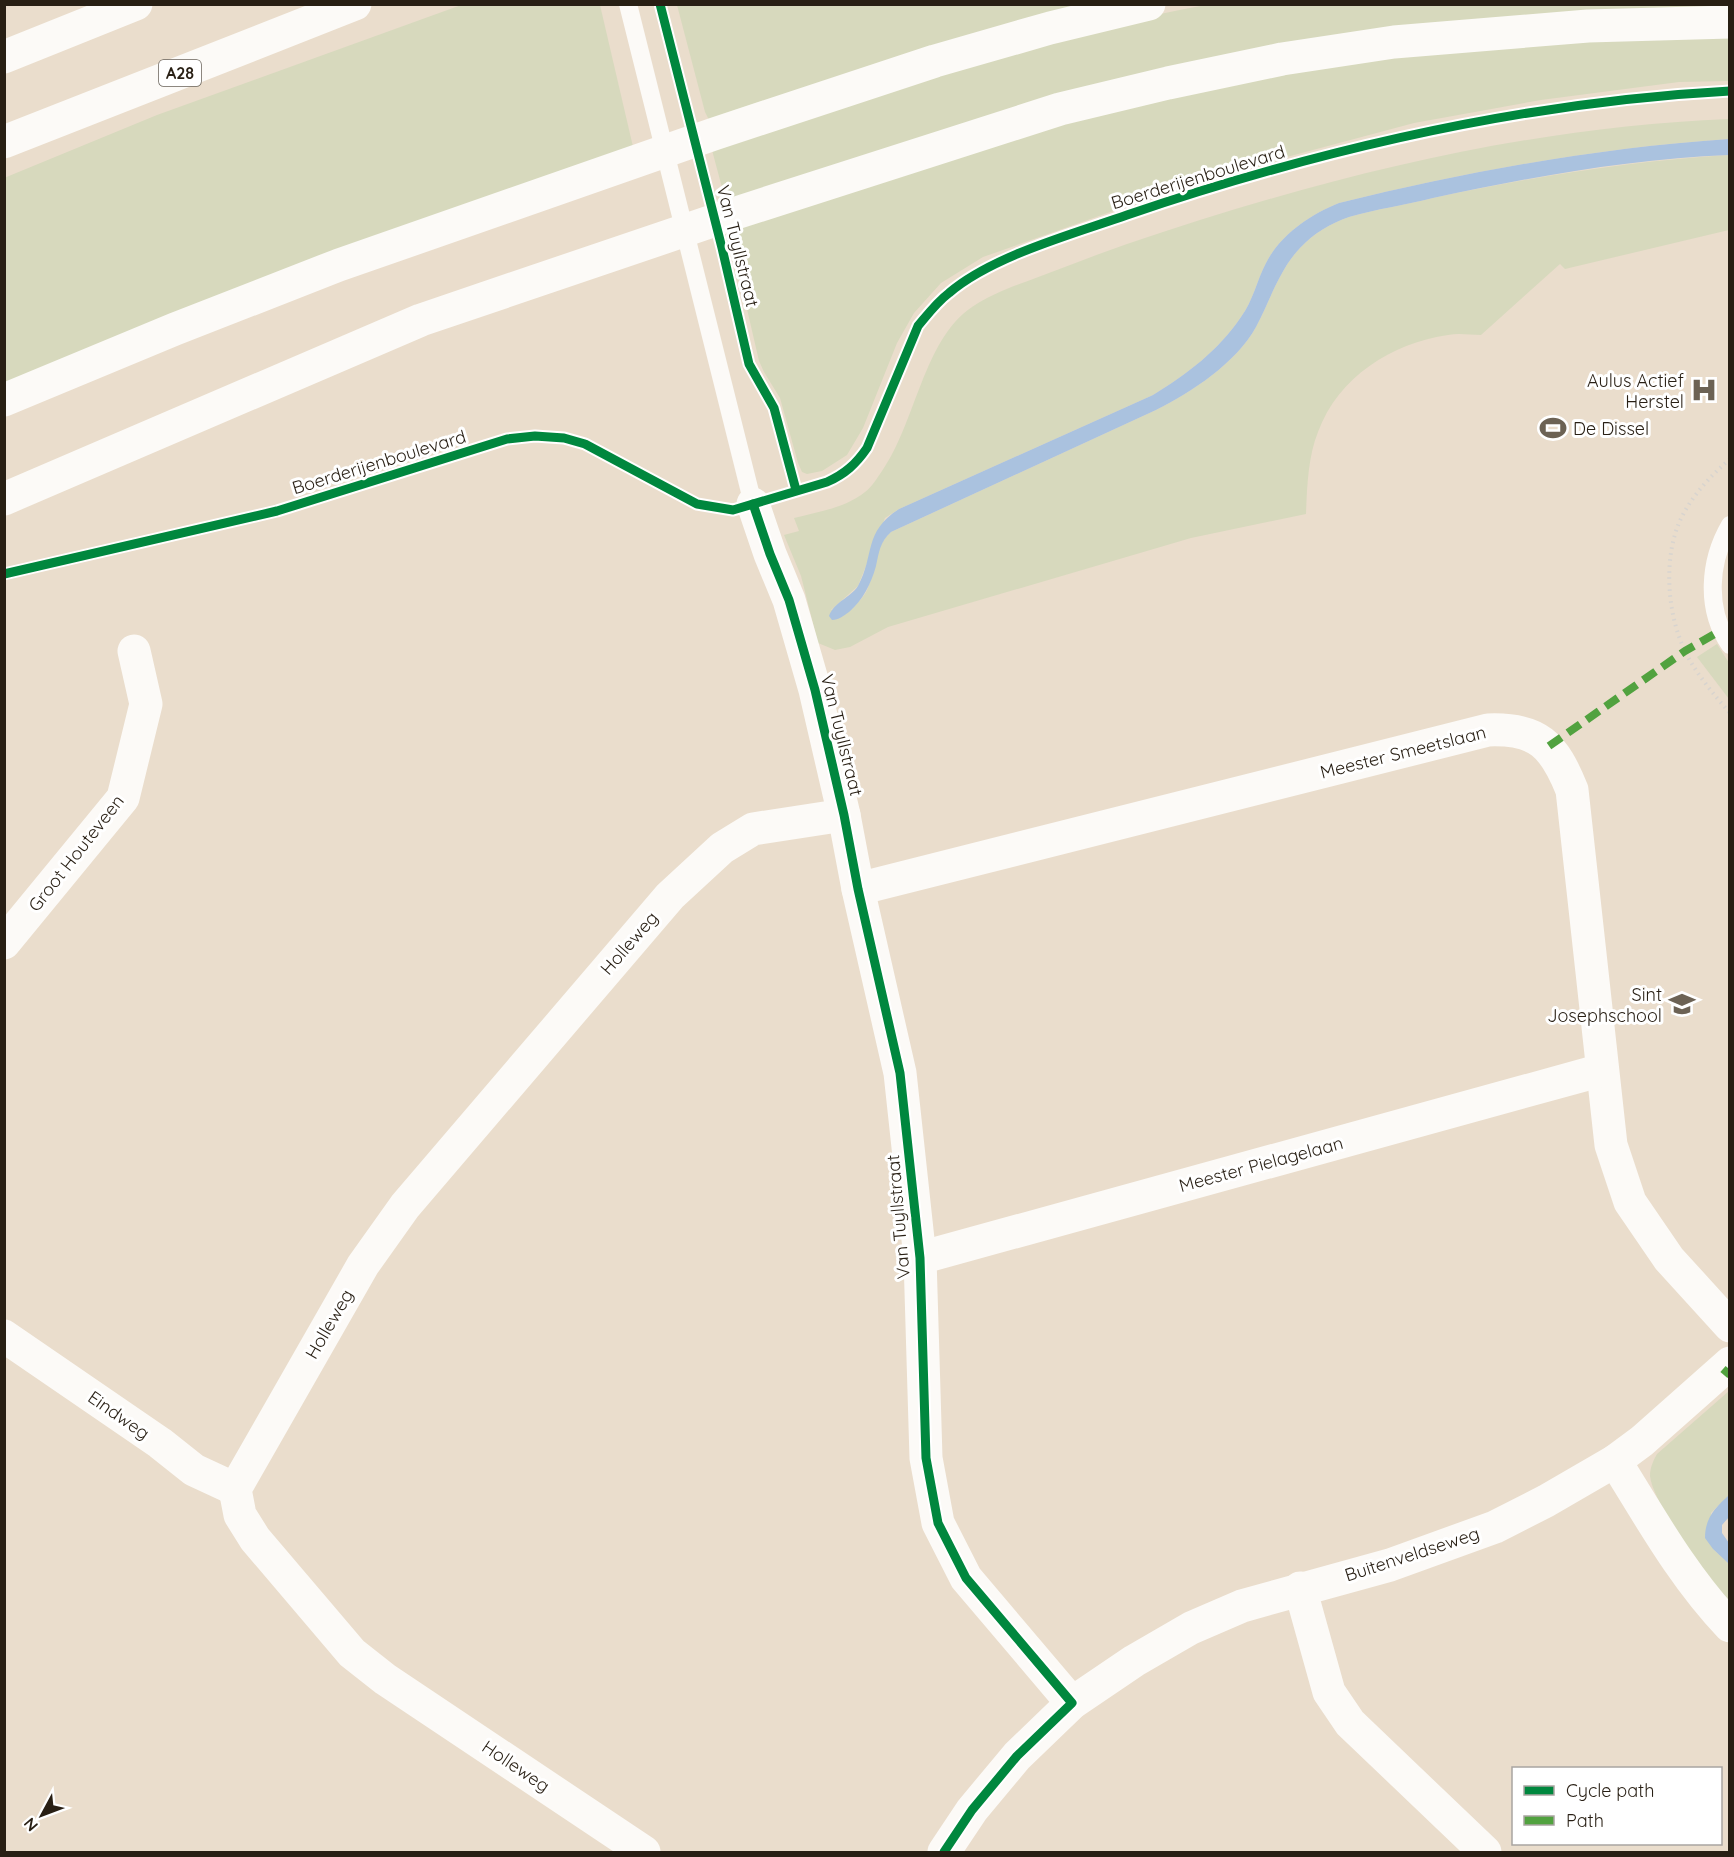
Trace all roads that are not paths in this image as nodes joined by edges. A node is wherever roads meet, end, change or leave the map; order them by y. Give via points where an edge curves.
1 (136, 4) edge
2 (355, 4) edge
3 (628, 4) edge
4 (1149, 4) edge
5 (1730, 22) edge
6 (4, 57) edge
7 (4, 142) edge
8 (4, 400) edge
9 (4, 499) edge
10 (753, 504) joint
11 (1730, 525) edge
12 (1730, 645) edge
13 (134, 651) dead end
14 (844, 815) junction
15 (858, 889) junction
16 (4, 943) edge
17 (1602, 1070) junction
18 (920, 1258) junction
19 (1730, 1326) edge
20 (4, 1336) edge
21 (1730, 1363) edge
22 (1615, 1461) junction
23 (235, 1489) junction
24 (1300, 1588) junction
25 (1730, 1626) edge
26 (1072, 1703) junction
27 (644, 1852) edge
28 (944, 1852) edge
29 (1485, 1852) edge

1 - 6 main road
2 - 7 main road, A28
3 - 10 lane, Van Tuyllstraat
4 - 8 main road via 934,61 714,135 339,265
5 - 9 main road via 1507,31 1394,42 1282,59 1060,109 656,239 421,320
10 - 14 main road, Van Tuyllstraat via 789,600
11 - 12 lane via 1715,560 1712,595 1720,631
13 - 16 main road, Groot Houteveen via 146,704 123,798
14 - 15 main road, Van Tuyllstraat
14 - 23 main road, Holleweg via 753,830 722,848 670,896 405,1206 363,1265
15 - 17 main road, Meester Smeetslaan via 1488,730 1519,731 1549,746 1572,790
15 - 18 main road, Van Tuyllstraat via 900,1073
17 - 18 main road, Meester Pielagelaan
17 - 19 main road, Meester Smeetslaan via 1611,1145 1630,1202 1669,1259
18 - 26 main road, Van Tuyllstraat via 926,1458 938,1523 966,1578
20 - 23 main road, Eindweg via 194,1470
21 - 22 main road, Buitenveldseweg
22 - 24 main road, Buitenveldseweg via 1495,1527 1390,1565
22 - 25 main road via 1677,1559 1711,1607
23 - 27 main road, Holleweg via 240,1515 255,1539 352,1653
24 - 26 main road, Buitenveldseweg via 1242,1606 1191,1628 1134,1660
24 - 29 main road via 1329,1692 1350,1723
26 - 28 main road via 1017,1756 972,1810

